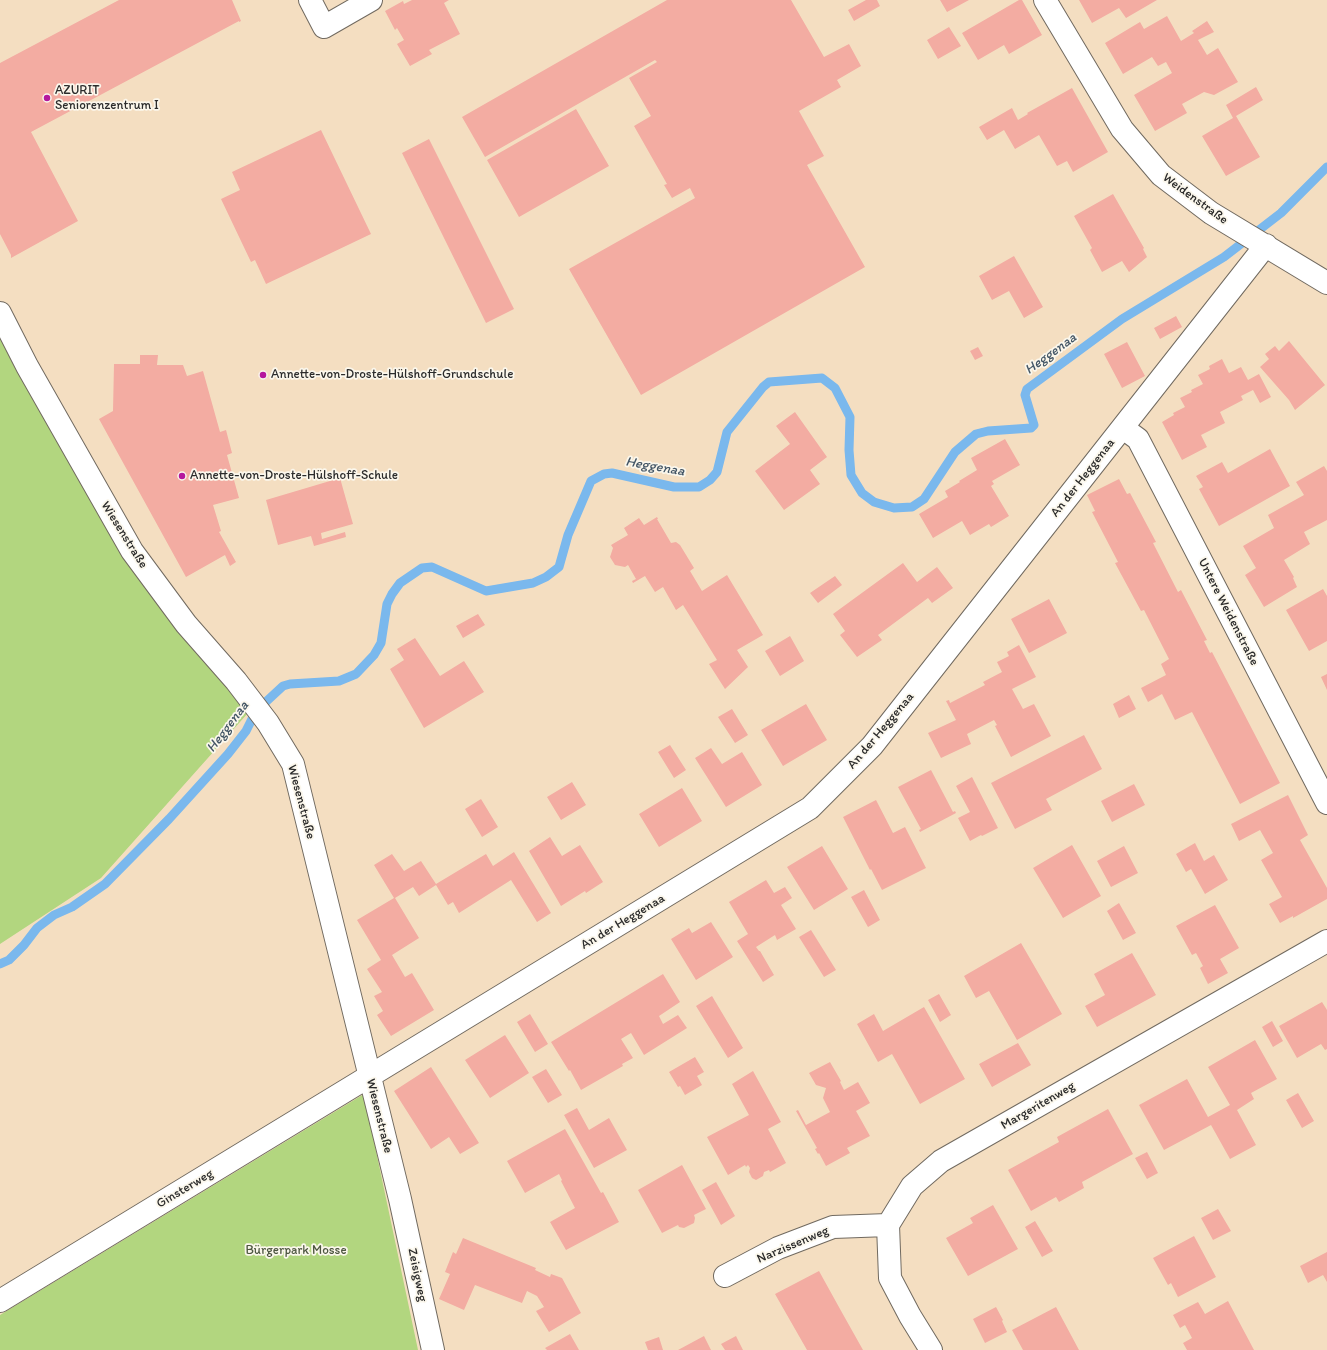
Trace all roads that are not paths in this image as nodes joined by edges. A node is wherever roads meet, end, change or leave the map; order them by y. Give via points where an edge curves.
1 (310, 0) edge
2 (371, 0) edge
3 (1045, 0) edge
4 (1266, 245) junction
5 (1327, 283) edge
6 (0, 313) edge
7 (1123, 428) junction
8 (1327, 803) edge
9 (1327, 941) edge
10 (370, 1076) junction
11 (400, 1199) joint
12 (888, 1226) junction
13 (725, 1276) dead end
14 (0, 1301) edge
15 (433, 1350) edge
16 (931, 1350) edge

1 - 2 street via 324,27
3 - 4 street, Weidenstraße via 1122,129 1161,176 1225,222
4 - 5 street, Weidenstraße
4 - 7 street, An der Heggenaa
6 - 10 street, Wiesenstraße via 27,366 132,551 186,624 236,681 268,723 293,764
7 - 8 street, Untere Weidenstraße via 1138,439
7 - 10 street, An der Heggenaa via 872,746 810,808
9 - 12 street, Margeritenweg via 941,1161 912,1186
10 - 11 street, Wiesenstraße
10 - 14 street, Ginsterweg
11 - 15 street, Zeisigweg
12 - 13 street, Narzissenweg via 832,1227 778,1248
12 - 16 street via 890,1278

